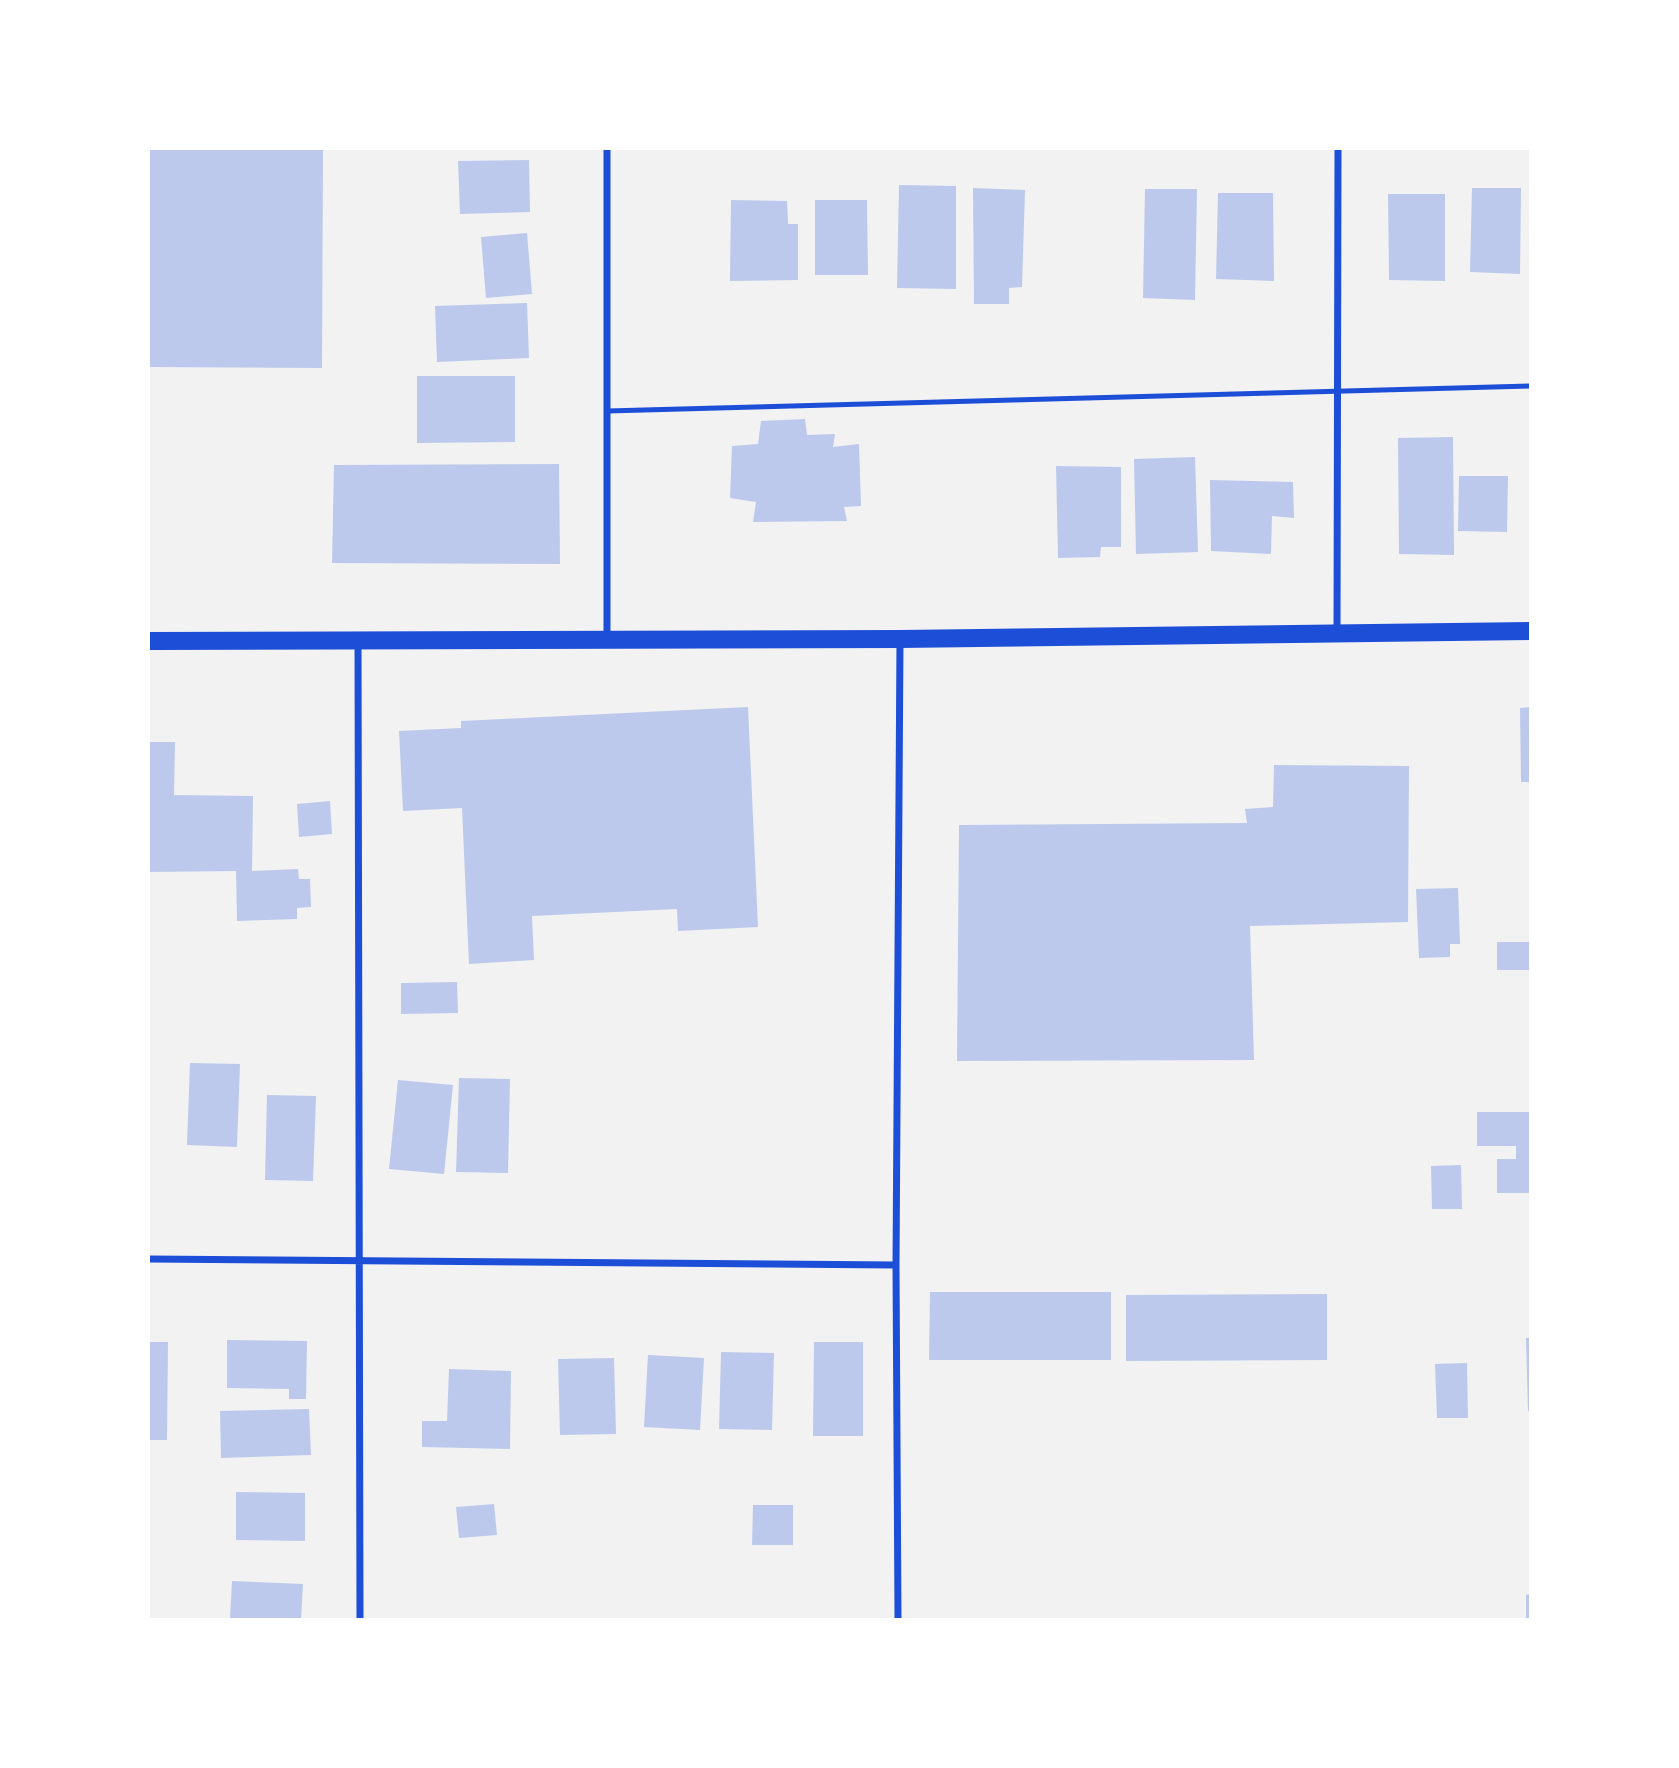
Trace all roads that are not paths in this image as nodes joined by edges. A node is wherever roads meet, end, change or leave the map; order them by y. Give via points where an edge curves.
1 (607, 149) edge
2 (1338, 149) edge
3 (1530, 386) edge
4 (1338, 389) junction
5 (607, 411) junction
6 (1530, 631) edge
7 (1337, 635) junction
8 (607, 638) junction
9 (358, 639) junction
10 (900, 639) junction
11 (149, 641) edge
12 (149, 1259) edge
13 (359, 1261) junction
14 (895, 1265) junction
15 (360, 1619) edge
16 (898, 1619) edge

1 - 5 street
2 - 4 street
3 - 4 lane
4 - 5 lane
4 - 7 street
5 - 8 street
6 - 7 main road
7 - 10 main road
8 - 9 main road
8 - 10 main road
9 - 11 main road
9 - 13 street
10 - 14 street
12 - 13 street
13 - 14 street
13 - 15 street
14 - 16 street

